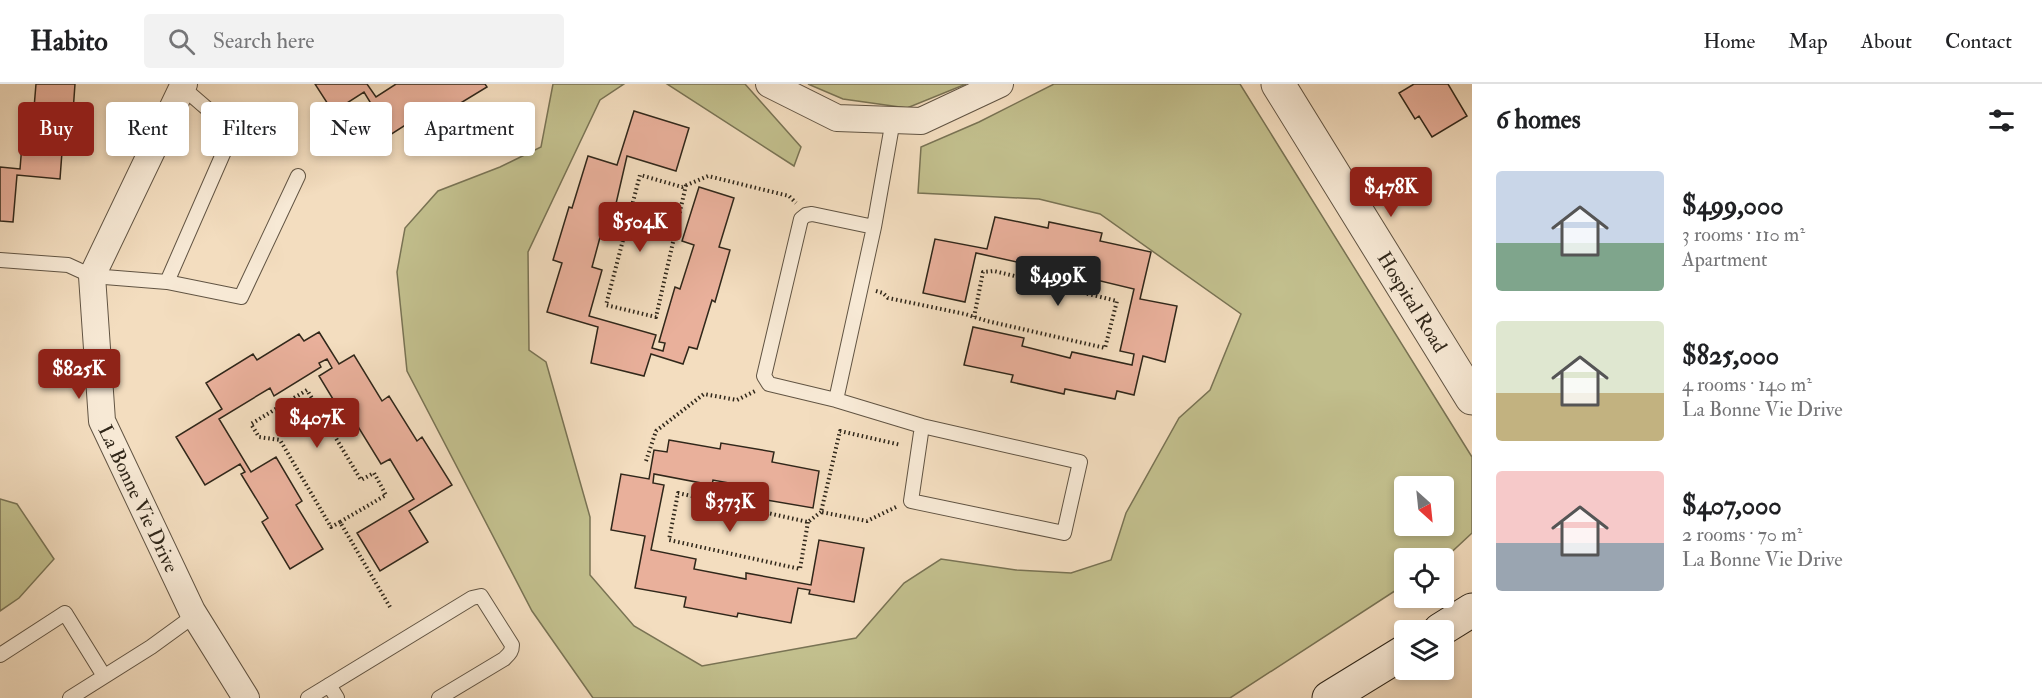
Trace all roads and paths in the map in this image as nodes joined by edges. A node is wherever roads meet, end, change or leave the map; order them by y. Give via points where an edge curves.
1 (769, 84) edge
2 (1000, 84) edge
3 (1278, 84) edge
4 (183, 86) edge
5 (893, 120) junction
6 (297, 176) dead end
7 (686, 185) junction
8 (806, 215) junction
9 (874, 227) junction
10 (0, 260) edge
11 (92, 276) junction
12 (167, 282) junction
13 (861, 286) junction
14 (974, 317) junction
15 (769, 384) junction
16 (1472, 398) edge
17 (836, 400) junction
18 (922, 426) junction
19 (901, 445) dead end
20 (646, 461) dead end
21 (911, 501) junction
22 (821, 512) junction
23 (340, 522) junction
24 (808, 522) junction
25 (390, 607) dead end
26 (1472, 610) edge
27 (195, 615) junction
28 (1454, 621) edge
29 (0, 655) edge
30 (1394, 658) edge
31 (104, 676) junction
32 (329, 685) junction
33 (70, 698) edge
34 (246, 698) edge
35 (308, 698) edge
36 (337, 698) edge
37 (440, 698) edge
38 (1329, 698) edge

1 - 5 street via 837,118
2 - 5 street via 921,121
3 - 16 street, Hospital Road
4 - 11 street, La Bonne Vie Drive
4 - 12 lane via 232,131
5 - 9 lane
6 - 12 lane via 241,297
7 - 7 path via 640,176 606,304 656,317
7 - 8 path via 708,176 789,196
8 - 9 lane
8 - 15 lane via 801,219 764,376
9 - 13 lane
10 - 11 lane via 68,264
11 - 12 lane
11 - 27 street, La Bonne Vie Drive via 102,421
13 - 14 path via 888,298
13 - 17 lane
14 - 14 path via 1105,348 1117,301 994,271 983,272
15 - 17 lane
15 - 20 path via 737,400 704,394 656,431
17 - 18 lane
18 - 21 lane
18 - 21 lane via 1080,462 1064,533
19 - 22 path via 840,431
21 - 22 path via 867,521
22 - 24 path
23 - 23 path via 386,495 374,473 361,480 307,390 251,424 259,438 280,440 331,527
23 - 25 path
24 - 24 path via 678,493 669,540 800,569
26 - 28 street
27 - 31 lane
27 - 34 street, La Bonne Vie Drive
29 - 31 lane via 65,613
30 - 38 street
31 - 33 lane
32 - 35 lane
32 - 36 lane
32 - 37 lane via 472,598 482,596 512,650

